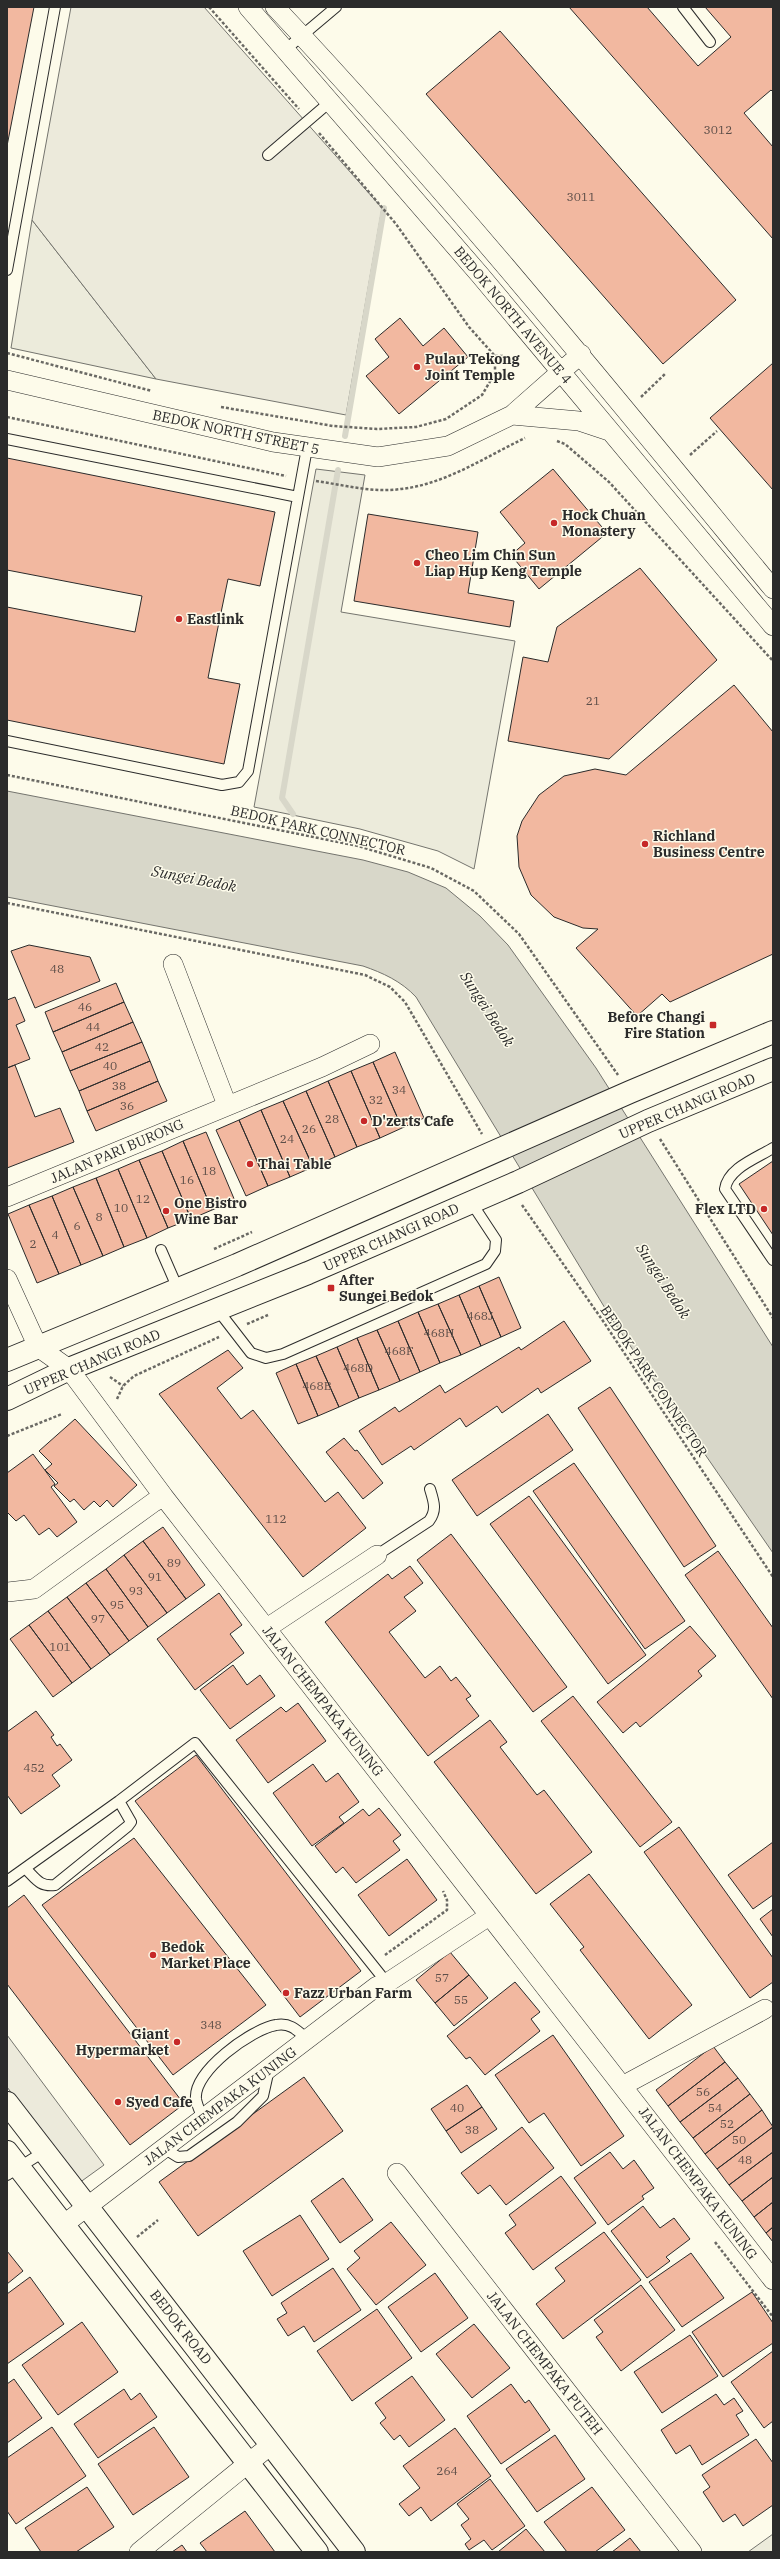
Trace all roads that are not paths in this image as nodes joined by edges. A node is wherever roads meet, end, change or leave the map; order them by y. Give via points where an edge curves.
1 (55, 7) edge
2 (248, 7) edge
3 (275, 7) edge
4 (336, 7) edge
5 (683, 7) edge
6 (302, 36) junction
7 (710, 42) dead end
8 (285, 50) junction
9 (331, 101) junction
10 (268, 155) dead end
11 (7, 270) edge
12 (581, 354) junction
13 (560, 372) junction
14 (7, 380) edge
15 (512, 415) junction
16 (609, 431) junction
17 (7, 439) edge
18 (307, 448) junction
19 (298, 497) junction
20 (773, 589) edge
21 (773, 626) edge
22 (7, 742) edge
23 (173, 964) dead end
24 (773, 1032) edge
25 (370, 1044) dead end
26 (773, 1069) edge
27 (227, 1105) junction
28 (773, 1148) edge
29 (7, 1197) edge
30 (471, 1202) junction
31 (160, 1250) dead end
32 (773, 1260) edge
33 (7, 1279) edge
34 (178, 1289) junction
35 (217, 1309) junction
36 (38, 1347) junction
37 (7, 1360) edge
38 (69, 1369) junction
39 (7, 1399) edge
40 (430, 1489) dead end
41 (164, 1497) junction
42 (377, 1555) joint
43 (8, 1592) dead end
44 (267, 1628) junction
45 (120, 1801) junction
46 (26, 1869) junction
47 (7, 1881) edge
48 (485, 1910) junction
49 (379, 1977) junction
50 (765, 2009) dead end
51 (308, 2040) junction
52 (269, 2069) junction
53 (624, 2085) junction
54 (7, 2102) edge
55 (203, 2119) junction
56 (165, 2148) junction
57 (45, 2151) junction
58 (11, 2165) edge
59 (397, 2173) dead end
60 (87, 2206) junction
61 (63, 2224) junction
62 (773, 2280) edge
63 (272, 2444) junction
64 (249, 2463) junction
65 (139, 2552) edge
66 (317, 2552) edge
67 (354, 2552) edge
68 (692, 2552) edge

1 - 11 lane
2 - 8 street, BEDOK NORTH AVENUE 4
3 - 6 street, BEDOK NORTH AVENUE 4
4 - 6 lane
5 - 7 lane
6 - 8 lane
6 - 12 street, BEDOK NORTH AVENUE 4
8 - 9 street, BEDOK NORTH AVENUE 4
9 - 10 lane
9 - 13 street, BEDOK NORTH AVENUE 4
12 - 13 street, BEDOK NORTH STREET 5
12 - 20 street, BEDOK NORTH AVENUE 4
13 - 15 street, BEDOK NORTH STREET 5
13 - 16 street, BEDOK NORTH AVENUE 4
14 - 18 street, BEDOK NORTH STREET 5
15 - 16 street via 579,421
15 - 18 street, BEDOK NORTH STREET 5 via 448,446 424,450 378,457
16 - 21 street, BEDOK NORTH AVENUE 4
17 - 19 lane
18 - 19 lane
19 - 22 lane via 248,771 239,782 222,785
23 - 27 street
24 - 34 street via 621,1086
25 - 27 street, JALAN PARI BURONG via 322,1067
26 - 30 street, UPPER CHANGI ROAD via 649,1128
27 - 29 street, JALAN PARI BURONG
28 - 32 lane via 726,1179 725,1189
30 - 35 street, UPPER CHANGI ROAD via 308,1273
30 - 35 lane via 496,1240 495,1251 486,1264 283,1354 266,1358 251,1353
31 - 34 lane
33 - 36 street
34 - 36 street
35 - 38 street, UPPER CHANGI ROAD
36 - 37 street
36 - 38 street
38 - 39 street, UPPER CHANGI ROAD
38 - 41 street, JALAN CHEMPAKA KUNING
40 - 42 lane via 435,1505 434,1514 429,1521
41 - 43 street via 34,1589
41 - 44 street, JALAN CHEMPAKA KUNING
42 - 44 street
44 - 48 street, JALAN CHEMPAKA KUNING
45 - 46 lane
45 - 46 lane via 130,1817 131,1822 128,1826 55,1885 40,1884
45 - 49 lane via 195,1743
46 - 47 lane
48 - 49 street, JALAN CHEMPAKA KUNING
48 - 53 street, JALAN CHEMPAKA KUNING
49 - 51 street, JALAN CHEMPAKA KUNING
50 - 53 street
51 - 52 street, JALAN CHEMPAKA KUNING
51 - 55 lane via 294,2027 277,2025 260,2031 236,2045 214,2064 201,2082 196,2098
52 - 55 street, JALAN CHEMPAKA KUNING
52 - 56 lane via 263,2096 237,2122 189,2156 178,2157
53 - 62 street, JALAN CHEMPAKA KUNING
54 - 57 street, BEDOK ROAD
55 - 56 street, JALAN CHEMPAKA KUNING
56 - 60 street, JALAN CHEMPAKA KUNING
57 - 58 lane
57 - 60 street, BEDOK ROAD
58 - 61 street
59 - 68 street, JALAN CHEMPAKA PUTEH
60 - 61 street, JALAN CHEMPAKA KUNING
60 - 63 street, BEDOK ROAD
61 - 64 street
63 - 64 street
63 - 67 street, BEDOK ROAD
64 - 65 street
64 - 66 street

